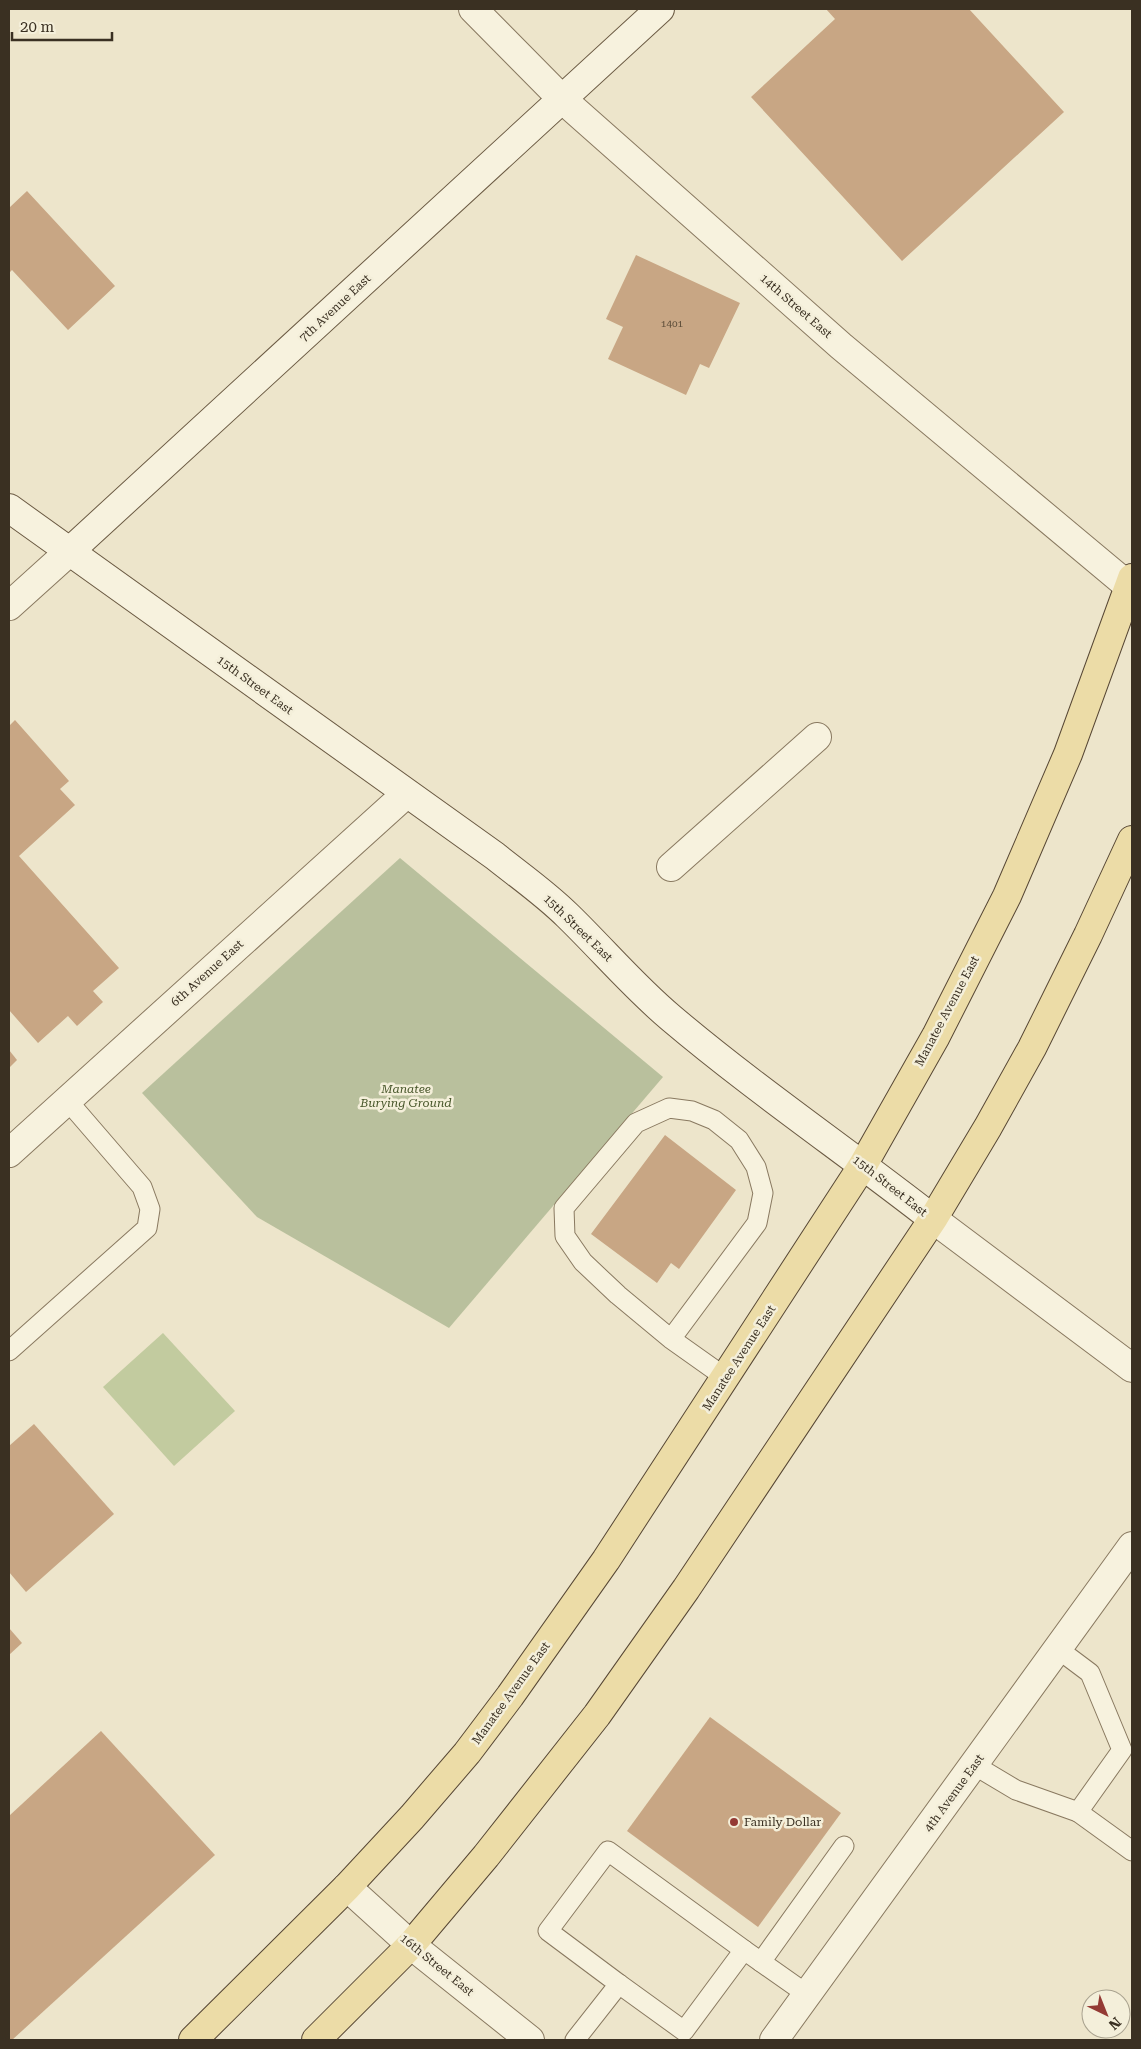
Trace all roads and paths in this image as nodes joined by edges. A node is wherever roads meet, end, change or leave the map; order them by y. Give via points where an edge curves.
1 (473, 9) edge
2 (660, 9) edge
3 (562, 99) junction
4 (9, 508) edge
5 (70, 551) junction
6 (1131, 584) edge
7 (9, 606) edge
8 (818, 737) dead end
9 (406, 794) junction
10 (1132, 840) edge
11 (671, 867) dead end
12 (67, 1100) junction
13 (9, 1153) edge
14 (863, 1165) junction
15 (933, 1219) junction
16 (671, 1338) junction
17 (9, 1352) edge
18 (1132, 1368) edge
19 (726, 1378) junction
20 (1132, 1546) edge
21 (1058, 1649) junction
22 (974, 1765) junction
23 (1078, 1812) junction
24 (844, 1846) dead end
25 (1132, 1851) edge
26 (347, 1887) junction
27 (411, 1945) junction
28 (744, 1950) junction
29 (761, 1962) junction
30 (619, 1984) junction
31 (808, 1995) junction
32 (193, 2040) edge
33 (316, 2040) edge
34 (530, 2040) edge
35 (575, 2040) edge
36 (774, 2040) edge

1 - 3 street, 14th Street East
2 - 3 street, 7th Avenue East
3 - 5 street, 7th Avenue East
3 - 6 street, 14th Street East via 841,346
4 - 5 street, 15th Street East
5 - 7 street, 7th Avenue East
5 - 9 street, 15th Street East
6 - 14 main road, Manatee Avenue East via 1068,754 1007,896 936,1036
8 - 11 street
9 - 12 street, 6th Avenue East
9 - 14 street, 15th Street East via 541,892 669,1016 722,1060
10 - 15 main road via 1032,1048
12 - 13 street, 6th Avenue East
12 - 17 lane via 142,1187 150,1209 147,1228
14 - 15 street, 15th Street East
14 - 19 main road, Manatee Avenue East
15 - 18 street, 15th Street East
15 - 27 main road via 686,1589 597,1715
16 - 16 lane via 758,1223 763,1193 756,1168 739,1140 714,1120 692,1111 669,1108 636,1123 564,1208 565,1236 583,1262
16 - 19 lane
19 - 26 main road, Manatee Avenue East via 606,1560 510,1696 467,1753
20 - 21 street, 4th Avenue East
21 - 22 street, 4th Avenue East
21 - 23 lane via 1090,1673 1122,1750
22 - 23 lane via 1016,1790
22 - 31 street, 4th Avenue East
23 - 25 lane
24 - 29 lane
26 - 27 street, 16th Street East
26 - 32 main road, Manatee Avenue East
27 - 33 main road
27 - 34 street, 16th Street East
28 - 29 lane
28 - 30 lane via 684,2031
28 - 30 lane via 608,1851 548,1931
29 - 31 lane
30 - 35 lane
31 - 36 street, 4th Avenue East

